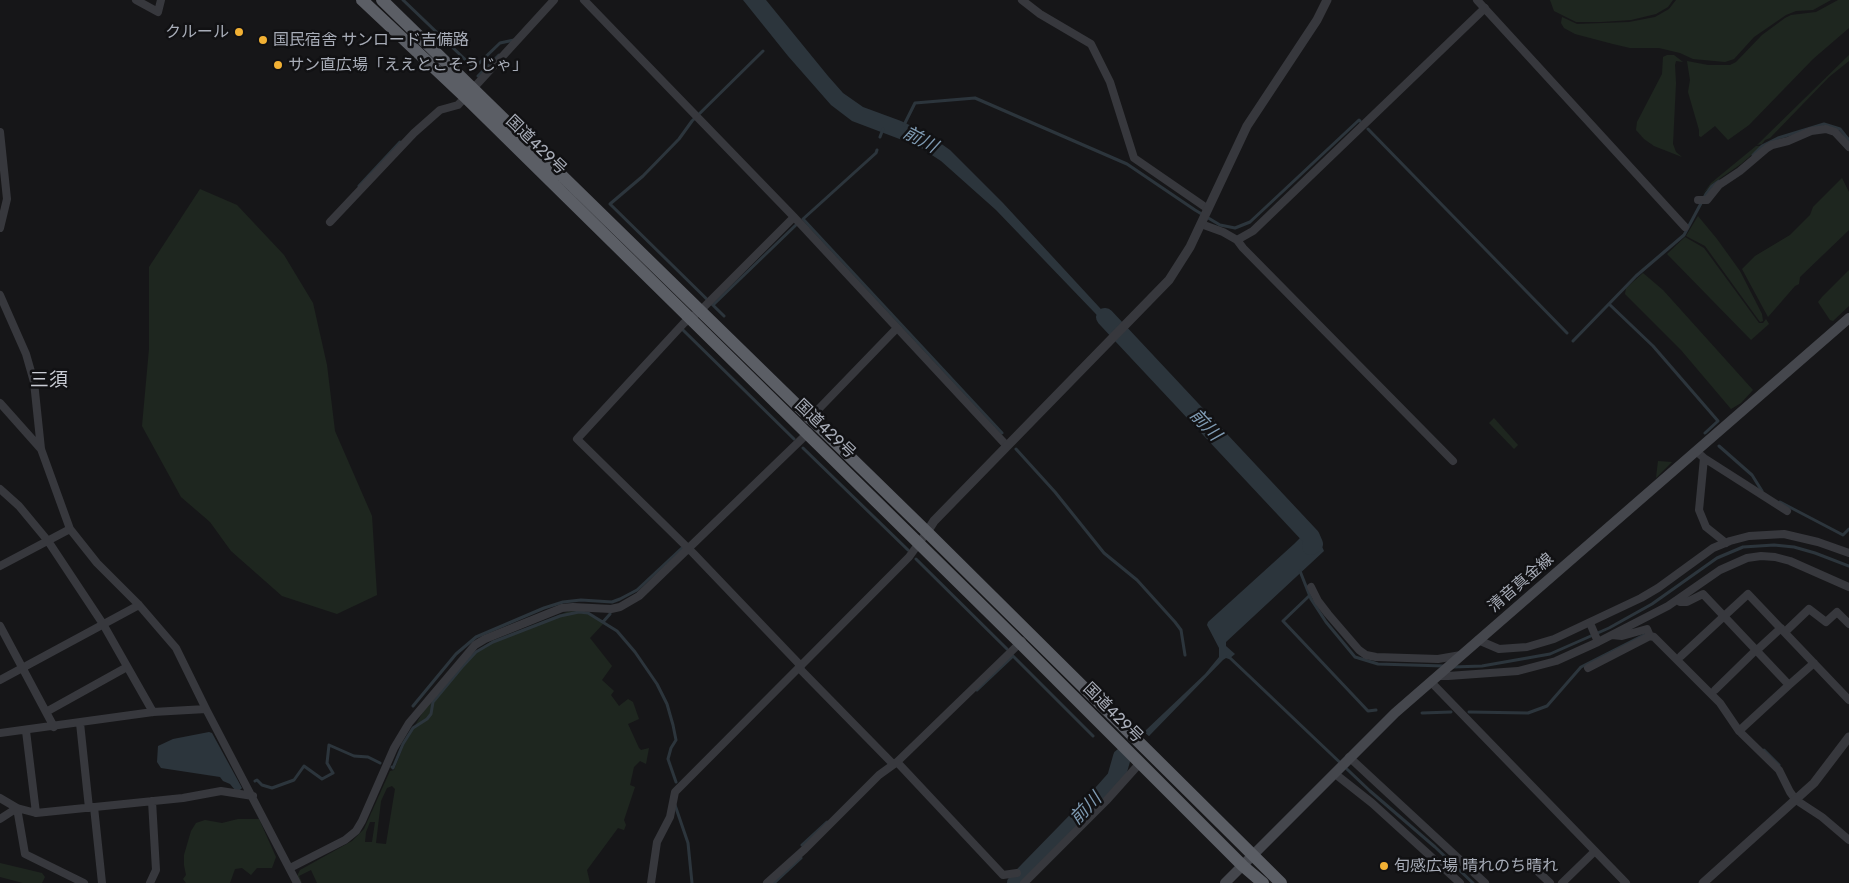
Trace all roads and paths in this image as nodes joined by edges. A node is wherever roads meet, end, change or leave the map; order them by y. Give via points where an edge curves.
1 (136, 0) edge
2 (161, 0) edge
3 (362, 0) edge
4 (382, 0) edge
5 (554, 0) edge
6 (584, 0) edge
7 (1022, 0) edge
8 (1477, 0) edge
9 (1325, 1) edge
10 (1485, 8) junction
11 (469, 93) junction
12 (0, 132) edge
13 (1849, 148) edge
14 (1702, 200) dead end
15 (1205, 216) junction
16 (797, 221) junction
17 (330, 222) dead end
18 (1685, 227) dead end
19 (0, 228) edge
20 (1237, 240) junction
21 (0, 295) edge
22 (702, 308) junction
23 (1849, 318) edge
24 (897, 328) junction
25 (0, 403) edge
26 (813, 421) junction
27 (804, 431) junction
28 (1007, 446) junction
29 (41, 449) junction
30 (1700, 455) junction
31 (1453, 461) dead end
32 (0, 489) edge
33 (1787, 511) dead end
34 (70, 529) junction
35 (927, 532) junction
36 (48, 541) junction
37 (1726, 543) junction
38 (920, 544) junction
39 (688, 549) junction
40 (1849, 553) edge
41 (0, 566) edge
42 (1311, 587) dead end
43 (1849, 587) edge
44 (1677, 600) junction
45 (139, 605) junction
46 (1724, 616) junction
47 (103, 624) junction
48 (1849, 624) edge
49 (0, 626) edge
50 (1591, 626) junction
51 (1783, 630) junction
52 (1649, 634) junction
53 (1612, 635) junction
54 (1025, 639) junction
55 (1478, 640) junction
56 (1598, 641) junction
57 (1756, 650) junction
58 (1460, 656) junction
59 (1681, 656) dead end
60 (1814, 663) junction
61 (127, 667) junction
62 (800, 667) junction
63 (22, 668) junction
64 (1588, 668) dead end
65 (1437, 677) junction
66 (0, 680) edge
67 (1789, 686) junction
68 (1715, 690) dead end
69 (1849, 700) edge
70 (206, 709) junction
71 (46, 712) junction
72 (153, 712) junction
73 (80, 723) junction
74 (54, 727) junction
75 (26, 730) junction
76 (1741, 730) junction
77 (0, 733) edge
78 (1849, 738) edge
79 (1348, 759) junction
80 (1139, 762) junction
81 (895, 763) junction
82 (1336, 771) junction
83 (252, 796) junction
84 (0, 798) edge
85 (1796, 800) junction
86 (152, 801) junction
87 (92, 807) junction
88 (18, 808) junction
89 (36, 813) junction
90 (0, 819) edge
91 (1849, 840) edge
92 (1594, 851) junction
93 (1254, 855) junction
94 (1243, 866) junction
95 (1532, 866) dead end
96 (290, 868) junction
97 (1017, 873) dead end
98 (1707, 881) edge
99 (84, 883) edge
100 (102, 883) edge
101 (150, 883) edge
102 (297, 883) edge
103 (651, 883) edge
104 (767, 883) edge
105 (1024, 883) edge
106 (1225, 883) edge
107 (1263, 883) edge
108 (1281, 883) edge
109 (1460, 883) edge
110 (1485, 883) edge
111 (1550, 883) edge
112 (1562, 883) edge
113 (1626, 883) edge

1 - 2 street via 158,12
3 - 11 highway, 国道429号
4 - 11 highway, 国道429号
5 - 11 street
6 - 16 street
7 - 15 street via 1091,44 1110,82 1134,158
8 - 10 street
9 - 15 street via 1317,20 1247,126
10 - 18 street
10 - 20 street via 1253,231
11 - 17 street via 458,105 440,110 414,133
11 - 22 highway, 国道429号
12 - 19 street via 7,199
13 - 14 street via 1835,132 1826,129 1772,144
15 - 20 street
15 - 28 street via 1172,275
16 - 22 street
16 - 24 street
20 - 31 street
21 - 29 street via 26,354 34,382
22 - 26 highway, 国道429号
22 - 27 highway, 国道429号
22 - 39 street via 577,439
23 - 30 main road, 清音真金線
24 - 26 street
24 - 28 street
25 - 29 street
26 - 27 street
26 - 35 highway, 国道429号
27 - 38 highway, 国道429号
27 - 39 street
28 - 35 street via 934,520
29 - 34 street
30 - 33 street
30 - 37 street via 1698,510 1706,527
30 - 55 main road, 清音真金線
32 - 36 street
34 - 36 street
34 - 45 street via 97,563
35 - 38 street
35 - 54 highway, 国道429号
36 - 41 street
36 - 47 street
37 - 40 street via 1749,536 1784,534
37 - 50 street via 1698,558 1658,588
38 - 54 highway, 国道429号
38 - 62 street
39 - 62 street
39 - 96 street via 639,596 620,607 562,608 475,645 409,723 356,831
42 - 58 street via 1318,602 1366,655 1438,659
43 - 44 street via 1790,561 1761,556 1734,563 1706,578
44 - 46 street via 1687,602 1703,594
44 - 53 street
45 - 47 street
45 - 70 street via 176,648
46 - 51 street via 1748,594
46 - 57 street
46 - 59 street
47 - 61 street
47 - 63 street
48 - 51 street via 1837,612 1826,622 1809,609
49 - 63 street
50 - 55 street via 1527,647 1499,649
50 - 56 street
51 - 57 street
51 - 60 street
52 - 53 street via 1648,630
52 - 64 street
52 - 76 street via 1720,703
53 - 56 street
54 - 80 highway, 国道429号
54 - 81 street
54 - 93 highway, 国道429号 via 1130,733
55 - 58 main road, 清音真金線
56 - 65 street via 1556,661 1531,668
57 - 67 street
57 - 68 street
58 - 65 main road, 清音真金線
60 - 67 street
60 - 69 street
61 - 71 street
61 - 72 street
62 - 81 street
62 - 103 street via 675,792 670,817 657,842
63 - 66 street
63 - 71 street
65 - 79 main road, 清音真金線 via 1395,712
65 - 92 street
67 - 76 street
70 - 72 street
70 - 83 street
71 - 74 street
72 - 73 street
73 - 74 street
73 - 87 street
74 - 75 street
75 - 77 street
75 - 89 street
76 - 85 street via 1779,770
78 - 85 street
79 - 82 main road, 清音真金線
79 - 110 street
80 - 94 highway, 国道429号
80 - 105 street via 1106,801
81 - 97 street via 1003,875
81 - 104 street
82 - 93 main road, 清音真金線
82 - 109 street
83 - 86 street via 220,791
83 - 96 street
84 - 88 street
85 - 91 street
85 - 98 street
86 - 87 street
86 - 101 street via 156,870
87 - 89 street
87 - 100 street
88 - 89 street
88 - 90 street
88 - 99 street via 25,854
92 - 112 street
92 - 113 street
93 - 94 main road, 清音真金線
93 - 108 highway, 国道429号
94 - 106 main road, 清音真金線
94 - 107 highway, 国道429号
95 - 111 street
96 - 102 street

